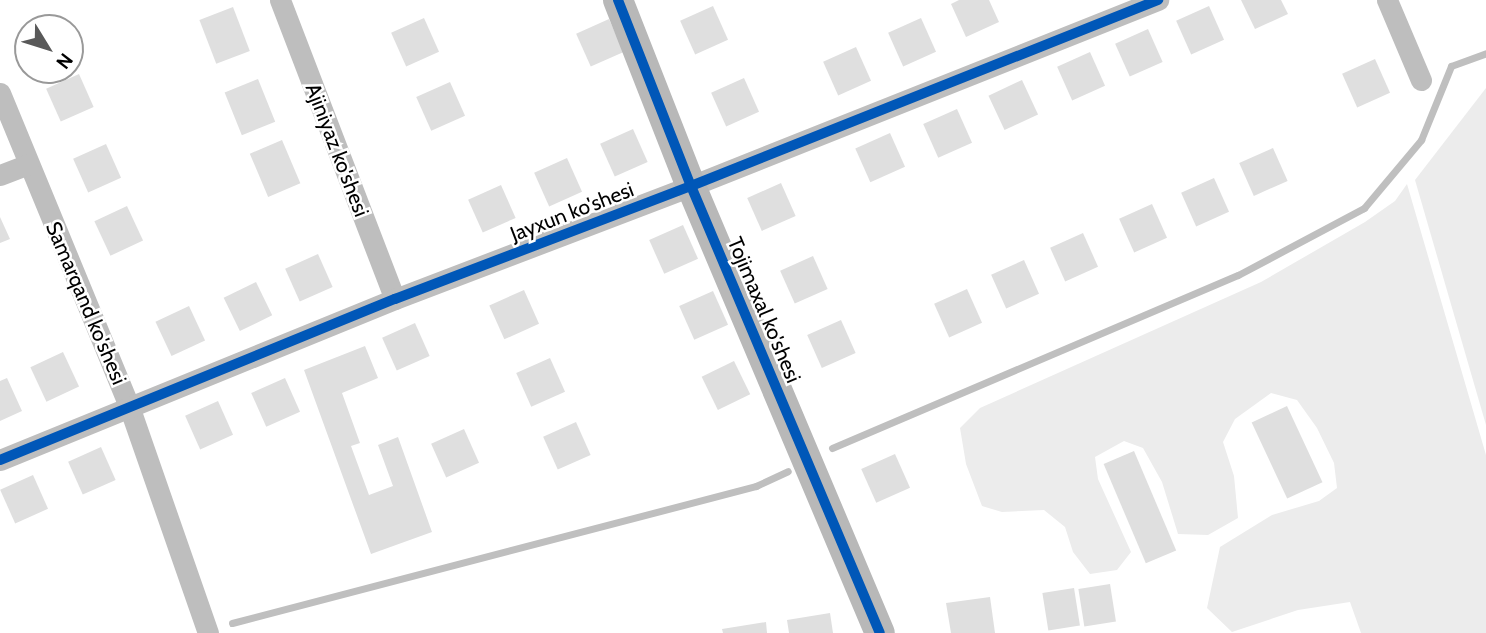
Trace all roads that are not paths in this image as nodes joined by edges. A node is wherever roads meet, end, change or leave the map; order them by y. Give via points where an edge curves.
1 (280, 0) edge
2 (618, 0) edge
3 (1158, 0) edge
4 (1387, 0) edge
5 (1421, 80) dead end
6 (0, 93) edge
7 (28, 164) junction
8 (0, 175) edge
9 (691, 186) junction
10 (395, 299) junction
11 (130, 409) junction
12 (0, 460) edge
13 (208, 633) edge
14 (880, 633) edge

1 - 10 street, Ajiniyaz ko'shesi
2 - 9 street, Tojimaxal ko'shesi
3 - 9 street, Jayxun ko'shesi
4 - 5 street
6 - 7 street, Samarqand ko'shesi
7 - 8 street
7 - 11 street, Samarqand ko'shesi
9 - 10 street, Jayxun ko'shesi
9 - 14 street, Tojimaxal ko'shesi
10 - 11 street, Jayxun ko'shesi
11 - 12 street, Jayxun ko'shesi
11 - 13 street, Samarqand ko'shesi

